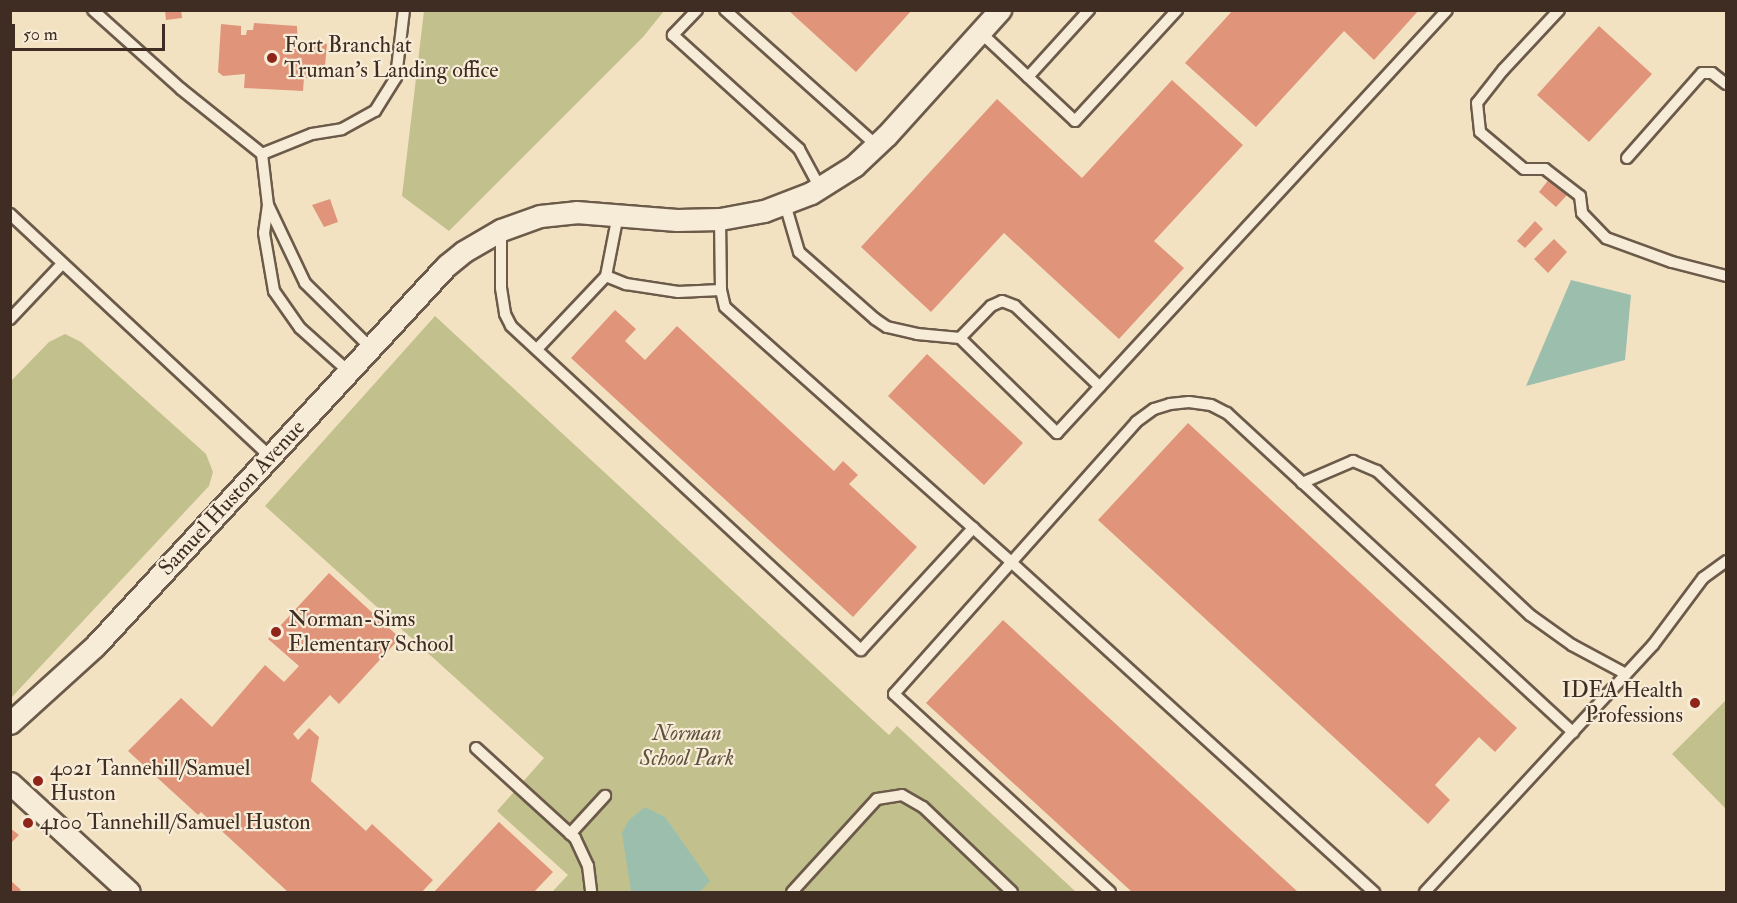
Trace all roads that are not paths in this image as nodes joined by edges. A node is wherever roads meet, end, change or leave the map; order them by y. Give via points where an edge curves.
1 (93, 10) edge
2 (404, 10) edge
3 (697, 10) edge
4 (725, 10) edge
5 (1089, 10) edge
6 (1177, 10) edge
7 (1447, 10) edge
8 (1559, 10) edge
9 (999, 11) edge
10 (980, 32) junction
11 (1028, 77) junction
12 (1726, 84) edge
13 (876, 144) junction
14 (262, 154) junction
15 (1627, 158) dead end
16 (820, 188) junction
17 (785, 204) junction
18 (268, 205) junction
19 (10, 214) edge
20 (618, 215) junction
21 (720, 219) junction
22 (501, 230) junction
23 (62, 264) junction
24 (606, 276) junction
25 (1726, 276) edge
26 (721, 291) junction
27 (10, 319) edge
28 (960, 338) junction
29 (371, 348) junction
30 (537, 349) junction
31 (349, 372) junction
32 (1100, 387) junction
33 (271, 457) junction
34 (1302, 483) junction
35 (973, 528) junction
36 (1726, 561) edge
37 (1011, 562) junction
38 (1626, 674) junction
39 (10, 723) edge
40 (1573, 732) junction
41 (476, 748) dead end
42 (10, 783) edge
43 (605, 796) dead end
44 (570, 834) junction
45 (129, 892) edge
46 (591, 892) edge
47 (792, 892) edge
48 (1012, 892) edge
49 (1110, 892) edge
50 (1374, 892) edge
51 (1425, 892) edge

1 - 14 lane via 181,89
2 - 14 lane via 396,77 375,111 342,129 312,135
3 - 16 lane via 674,35 799,149
4 - 13 lane
5 - 11 lane
6 - 11 lane via 1075,121
7 - 32 lane
8 - 25 lane via 1477,103 1480,132 1524,169 1545,169 1580,196 1582,213 1606,238
9 - 10 street, Samuel Huston Avenue
10 - 11 lane
10 - 13 street, Samuel Huston Avenue
12 - 15 lane via 1712,73 1702,73
13 - 16 street, Samuel Huston Avenue via 854,166
14 - 18 lane
16 - 17 street, Samuel Huston Avenue
17 - 21 street, Samuel Huston Avenue
17 - 28 lane via 799,252 875,319 887,327 917,334
18 - 29 lane via 305,283
18 - 31 lane via 264,233 274,291 300,328
19 - 23 lane
20 - 21 street, Samuel Huston Avenue
20 - 22 street, Samuel Huston Avenue via 553,214
20 - 24 lane
21 - 26 lane
22 - 29 street, Samuel Huston Avenue via 480,240 446,266
22 - 30 lane via 505,314 511,326
23 - 27 lane
23 - 33 lane
24 - 26 lane via 626,284 678,292
24 - 30 lane
26 - 35 lane via 725,307
28 - 32 lane via 1002,301 1015,306
28 - 32 lane via 1058,433
29 - 31 street, Samuel Huston Avenue
30 - 35 lane via 861,650
31 - 33 street, Samuel Huston Avenue
33 - 39 street, Samuel Huston Avenue via 95,646
34 - 37 lane via 1227,413 1211,405 1170,404 1154,409 1136,422
34 - 38 lane via 1353,461 1377,471 1530,615 1572,645
34 - 40 lane
35 - 37 lane
36 - 38 lane via 1703,578
37 - 49 lane via 894,694
37 - 50 lane
38 - 40 lane
40 - 51 lane
41 - 44 lane
42 - 45 street
43 - 44 lane
44 - 46 lane via 588,866
47 - 48 lane via 877,799 902,795 923,807

